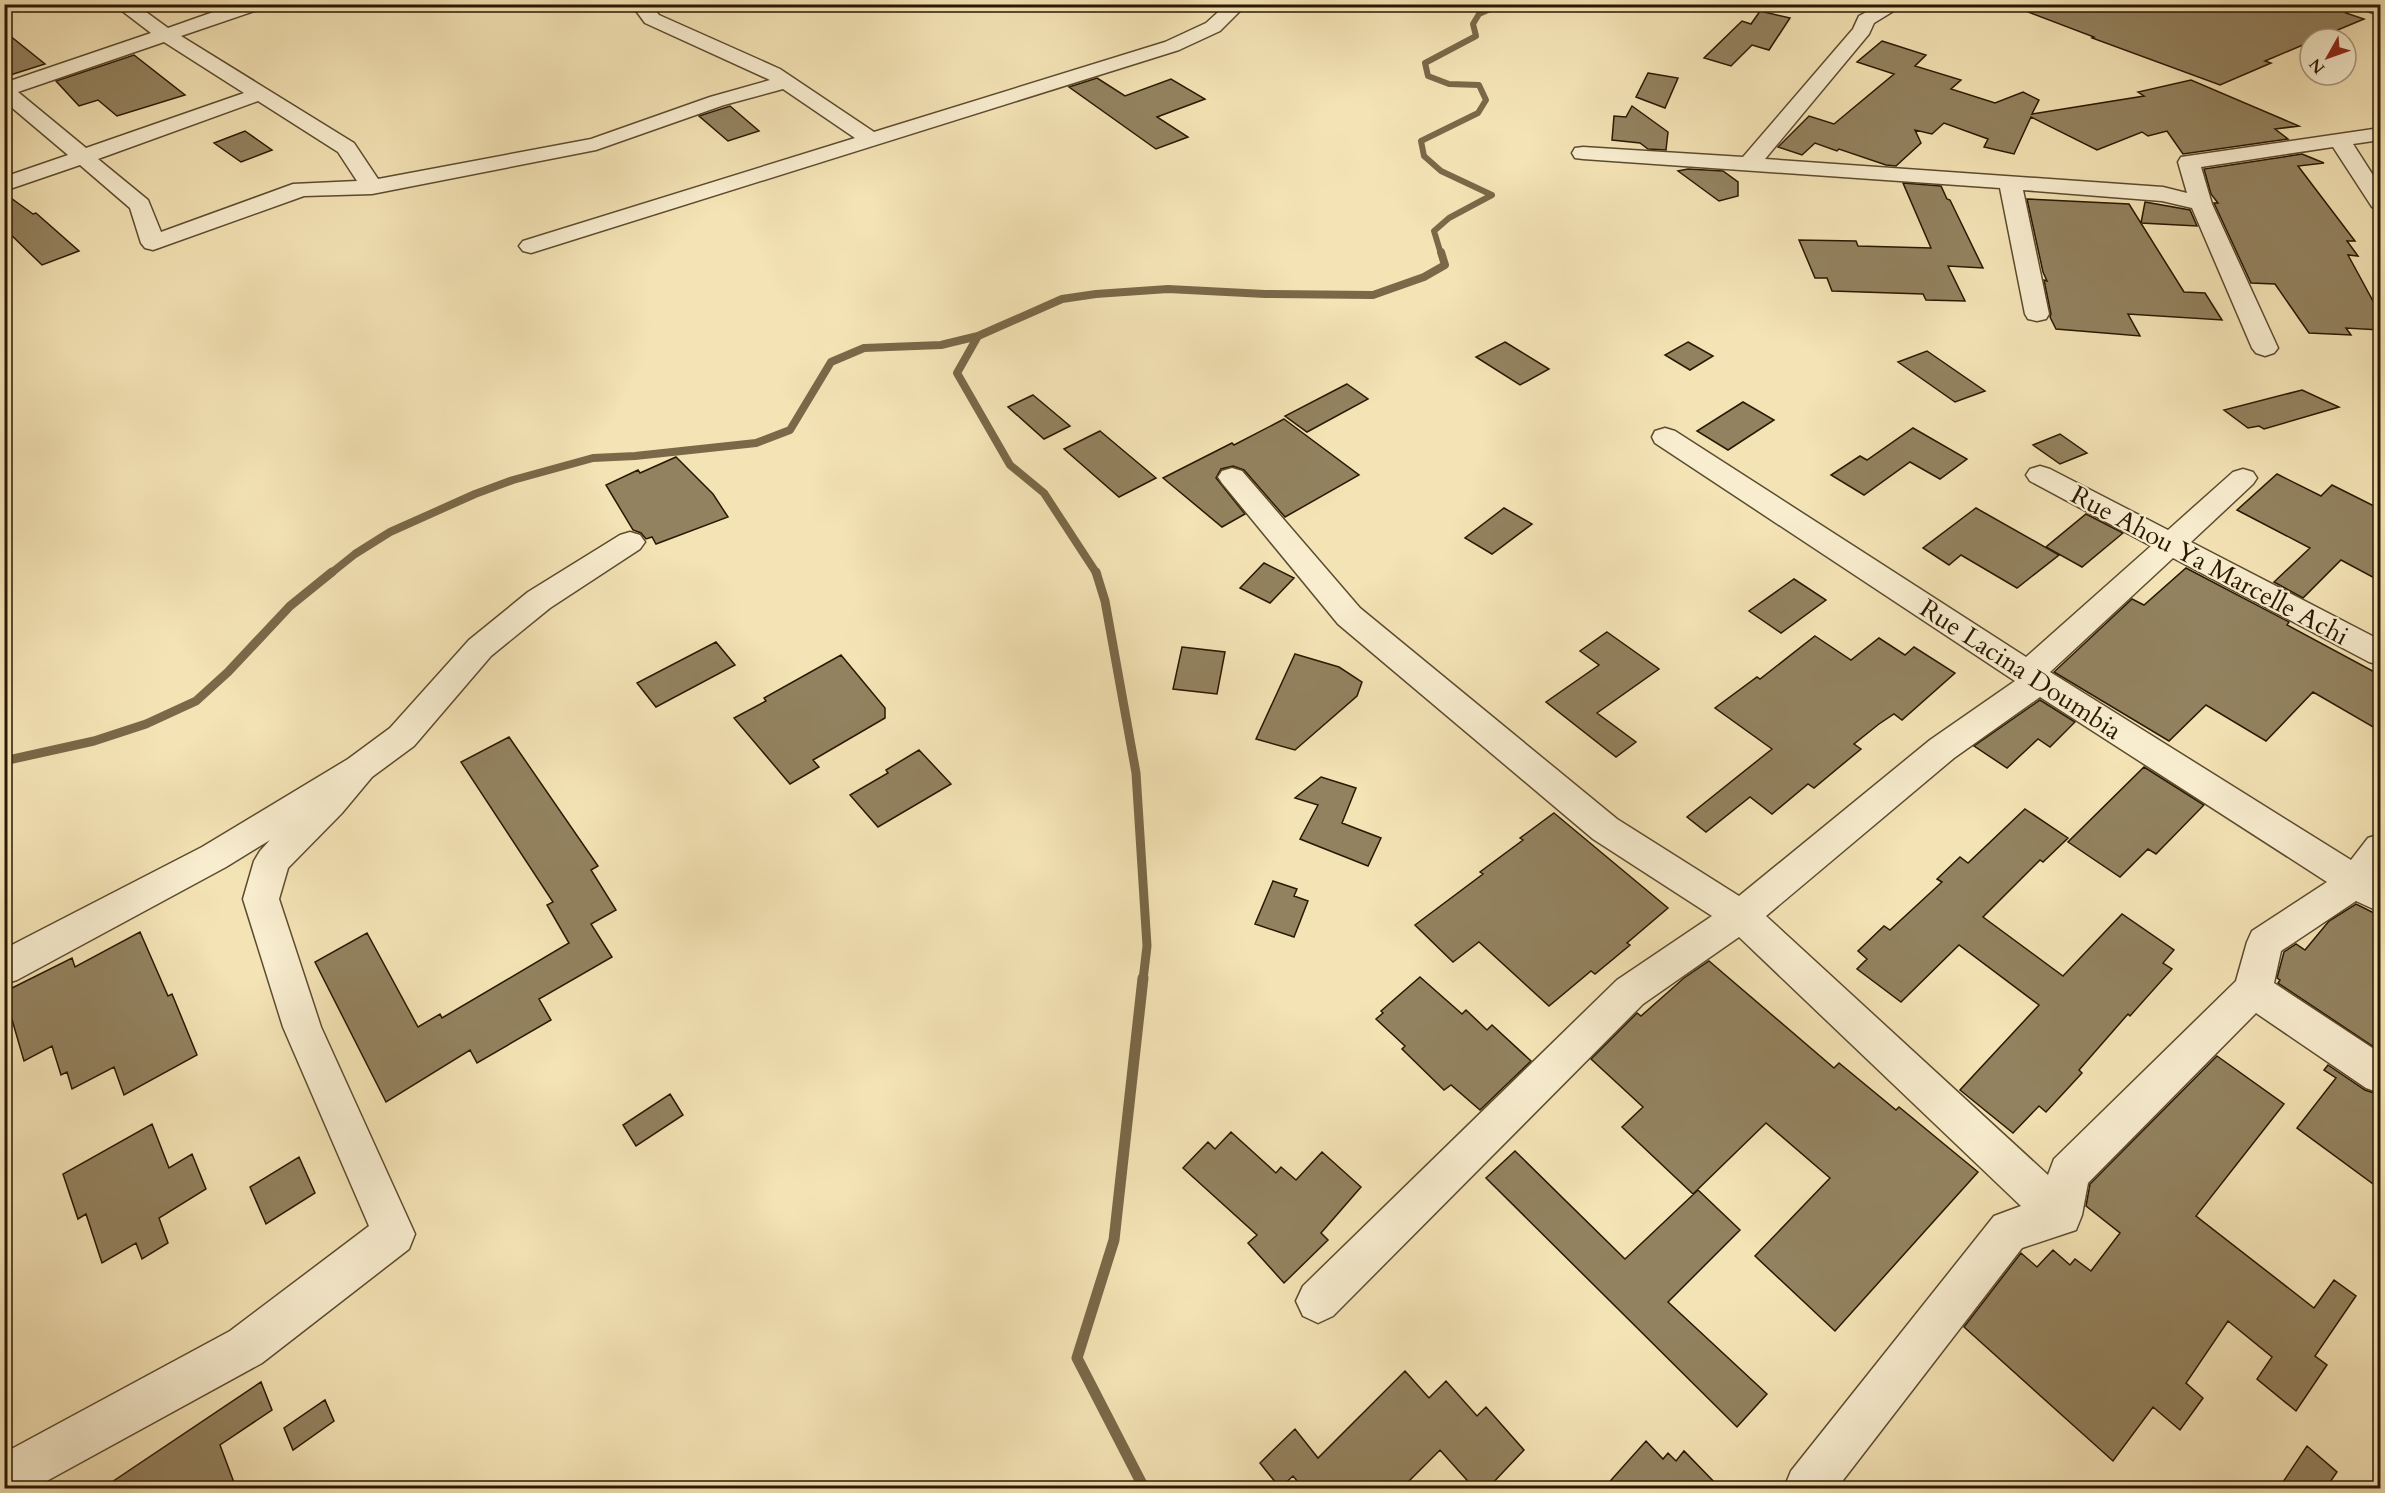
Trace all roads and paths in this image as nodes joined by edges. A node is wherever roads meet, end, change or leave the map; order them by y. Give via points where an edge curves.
1 (122, 4) edge
2 (640, 4) edge
3 (1238, 4) edge
4 (1896, 4) edge
5 (2365, 4) edge
6 (254, 5) edge
7 (2380, 10) edge
8 (165, 35) junction
9 (787, 82) junction
10 (4, 90) edge
11 (259, 94) junction
12 (2380, 134) edge
13 (872, 140) junction
14 (2339, 140) junction
15 (1583, 153) dead end
16 (82, 156) junction
17 (1749, 164) junction
18 (2010, 183) junction
19 (4, 185) edge
20 (372, 187) junction
21 (2380, 202) edge
22 (2201, 204) junction
23 (531, 246) dead end
24 (2037, 314) dead end
25 (2265, 348) dead end
26 (1665, 437) dead end
27 (2040, 475) dead end
28 (1232, 477) dead end
29 (2243, 478) dead end
30 (630, 542) dead end
31 (2171, 544) junction
32 (2380, 654) edge
33 (2039, 681) junction
34 (360, 768) junction
35 (2380, 848) edge
36 (2368, 890) edge
37 (1741, 916) junction
38 (4, 968) edge
39 (2253, 990) junction
40 (2380, 1075) edge
41 (2061, 1215) junction
42 (1318, 1301) dead end
43 (4, 1479) edge
44 (1808, 1488) edge

1 - 8 street
2 - 9 street via 652,19
3 - 13 street via 1213,27 1172,46
4 - 17 street via 1866,21
5 - 7 street
6 - 8 street
8 - 10 street
8 - 11 street
9 - 13 street
9 - 20 street via 717,101 596,144
10 - 16 street
11 - 16 street
11 - 20 street via 346,148
12 - 14 street
13 - 23 street
14 - 21 street
14 - 22 street via 2189,162
15 - 17 street
16 - 19 street
16 - 20 street via 140,205 153,243 301,189
17 - 18 street
18 - 22 street via 2163,194
18 - 24 street
22 - 25 street
26 - 33 street, Rue Lacina Doumbia
27 - 31 street, Rue Ahou Ya Marcelle Achi
28 - 37 street via 1349,616 1605,829
29 - 31 street
30 - 34 street via 539,600 480,648 402,737
31 - 32 street, Rue Ahou Ya Marcelle Achi
31 - 33 street via 2033,669
33 - 36 street, Rue Lacina Doumbia
33 - 37 street via 1942,749
34 - 38 street via 214,857
34 - 43 street via 272,861 261,899 302,1027 394,1234 246,1347
35 - 36 street
36 - 39 street via 2265,942
37 - 41 street
37 - 42 street via 1630,992
39 - 40 street
39 - 41 street via 2068,1173
41 - 44 street via 2009,1231

